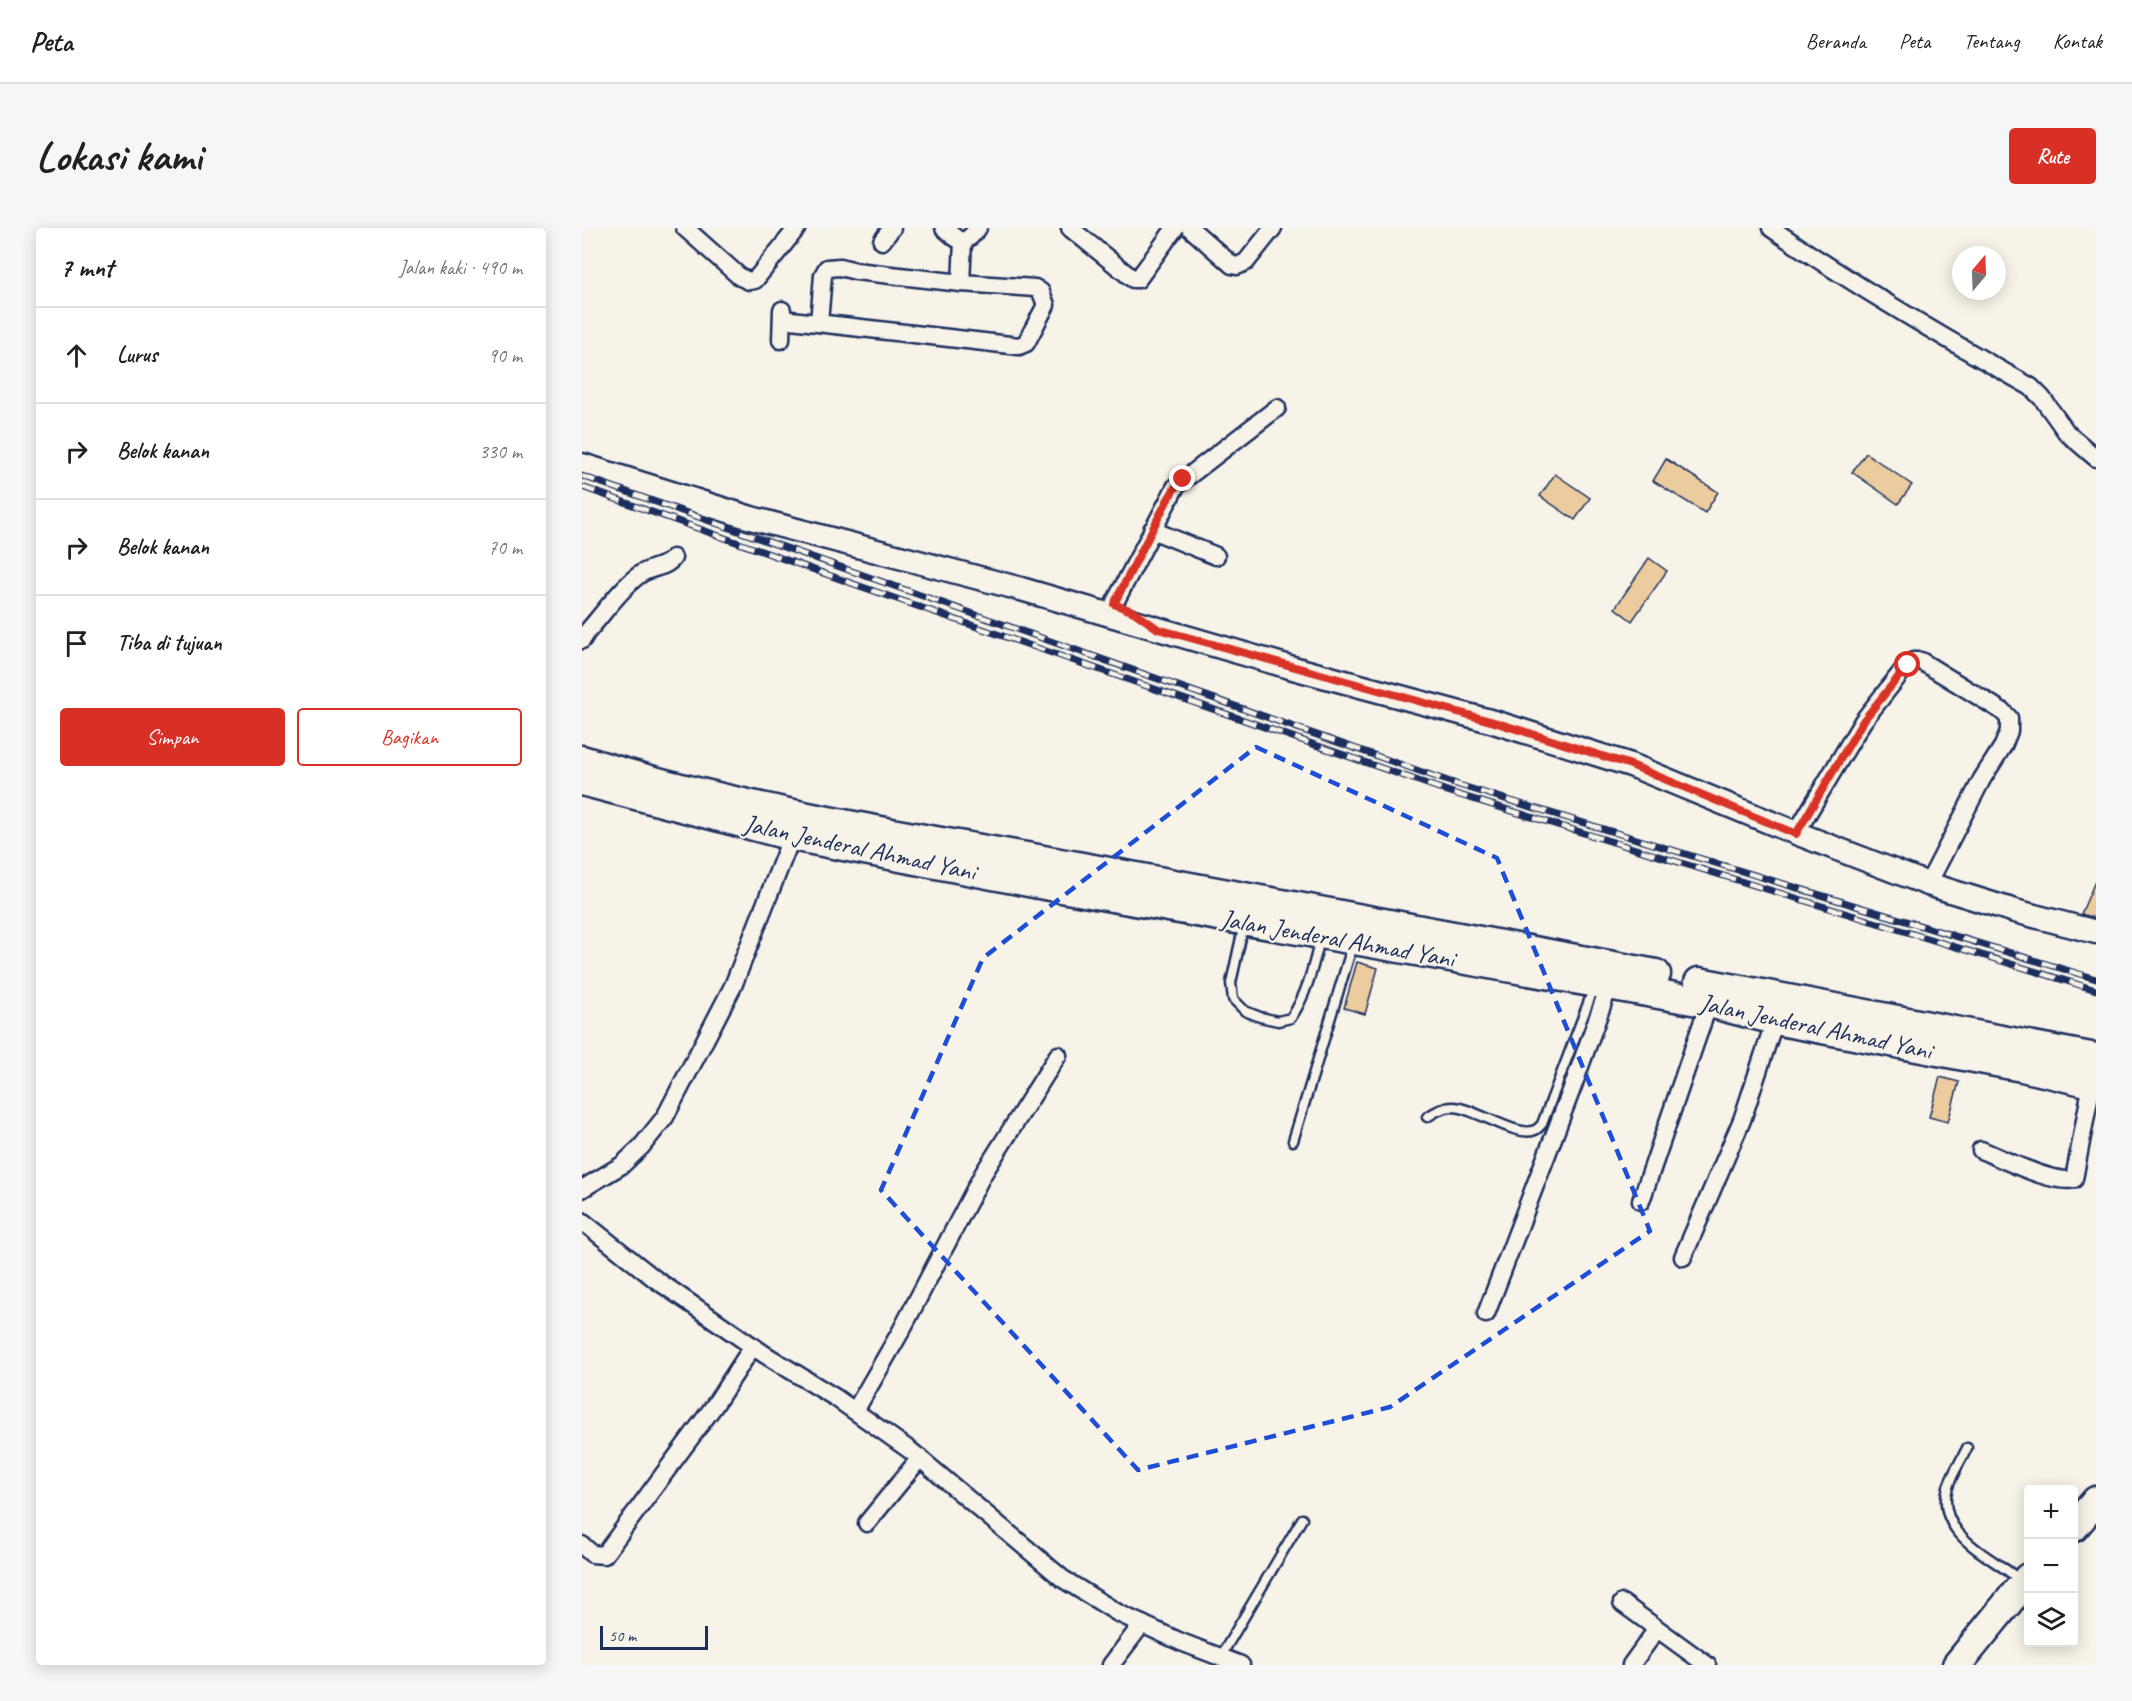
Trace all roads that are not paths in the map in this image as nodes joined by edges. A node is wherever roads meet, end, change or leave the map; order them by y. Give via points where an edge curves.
1 (685, 228) edge
2 (796, 228) edge
3 (944, 228) edge
4 (978, 228) edge
5 (1070, 228) edge
6 (1175, 228) edge
7 (1190, 228) edge
8 (1273, 228) edge
9 (1771, 228) edge
10 (703, 233) edge
11 (963, 241) junction
12 (962, 283) junction
13 (819, 323) junction
14 (781, 340) dead end
15 (1277, 408) dead end
16 (2096, 458) edge
17 (582, 465) edge
18 (1152, 530) junction
19 (1216, 556) dead end
20 (673, 558) dead end
21 (1114, 604) junction
22 (1077, 605) junction
23 (1158, 629) junction
24 (582, 640) edge
25 (582, 759) edge
26 (582, 781) edge
27 (1796, 834) junction
28 (792, 836) junction
29 (1928, 884) junction
30 (1248, 909) junction
31 (1324, 924) junction
32 (2096, 932) edge
33 (1354, 941) junction
34 (1601, 985) junction
35 (1709, 1003) junction
36 (1775, 1020) junction
37 (1058, 1054) dead end
38 (2095, 1075) edge
39 (1427, 1117) dead end
40 (1293, 1141) dead end
41 (1981, 1150) dead end
42 (582, 1190) edge
43 (1641, 1202) dead end
44 (582, 1221) edge
45 (1683, 1257) dead end
46 (1486, 1314) dead end
47 (753, 1347) junction
48 (855, 1411) junction
49 (1967, 1448) dead end
50 (920, 1458) junction
51 (2096, 1501) edge
52 (1302, 1519) dead end
53 (2078, 1521) edge
54 (867, 1522) dead end
55 (582, 1545) edge
56 (2024, 1580) edge
57 (2024, 1583) edge
58 (1622, 1603) dead end
59 (1142, 1624) junction
60 (1657, 1629) junction
61 (1221, 1656) junction
62 (1111, 1665) edge
63 (1241, 1665) edge
64 (1631, 1665) edge
65 (1707, 1665) edge
66 (1957, 1665) edge

1 - 10 street
2 - 10 street via 752,281 740,278
3 - 11 street
4 - 11 street
5 - 6 street via 1129,277 1138,279
7 - 8 street via 1232,265 1240,266
9 - 16 street via 1905,314 2031,387 2067,433
11 - 12 street
12 - 13 street via 827,268
12 - 13 street via 1035,288 1041,292 1046,305 1026,343 1019,346
13 - 14 street via 782,314
15 - 18 street via 1179,482
17 - 22 street via 760,521
18 - 19 street
18 - 21 street
20 - 24 street via 637,576
21 - 22 street
21 - 23 street
22 - 23 street
23 - 27 street via 1483,718 1631,765
25 - 30 highway via 789,814
26 - 28 highway, Jalan Jenderal Ahmad Yani
27 - 29 street
27 - 29 street via 1863,721 1908,665 1921,661 2002,711 2011,724 2003,746
28 - 30 highway, Jalan Jenderal Ahmad Yani via 1039,884
28 - 42 street via 733,986 665,1117 622,1165
29 - 32 street
30 - 31 highway
30 - 31 lane via 1231,983 1233,999 1245,1011 1278,1021 1291,1018 1300,1005
31 - 33 highway, Jalan Jenderal Ahmad Yani
31 - 38 highway
33 - 34 highway, Jalan Jenderal Ahmad Yani
33 - 40 lane
34 - 35 highway, Jalan Jenderal Ahmad Yani
34 - 39 lane via 1590,998 1542,1124 1535,1131 1508,1127 1454,1107
34 - 46 street via 1557,1128
35 - 36 highway, Jalan Jenderal Ahmad Yani
35 - 43 street
36 - 38 highway, Jalan Jenderal Ahmad Yani via 2022,1067
36 - 45 street via 1742,1120
37 - 48 street via 983,1174 902,1331
38 - 41 street via 2074,1179 2066,1182
44 - 47 street via 655,1279
47 - 48 street
47 - 55 street via 604,1556 592,1554
48 - 50 street
49 - 56 lane via 1948,1487 1946,1509 1951,1523 1958,1534
50 - 54 street
50 - 59 street via 1063,1579
51 - 53 highway
52 - 61 lane
57 - 66 highway
58 - 60 street
59 - 61 street
59 - 62 street
60 - 64 street
60 - 65 street
61 - 63 street

